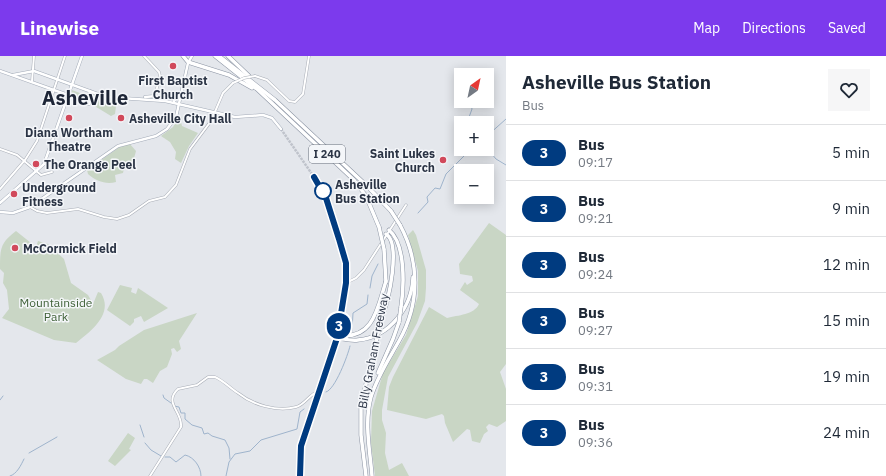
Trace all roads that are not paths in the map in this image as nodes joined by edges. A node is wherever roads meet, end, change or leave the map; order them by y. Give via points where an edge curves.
1 (34, 56) edge
2 (65, 56) edge
3 (82, 56) edge
4 (144, 56) edge
5 (183, 56) edge
6 (192, 56) edge
7 (215, 56) edge
8 (219, 56) edge
9 (228, 56) edge
10 (309, 56) edge
11 (188, 62) junction
12 (0, 70) edge
13 (33, 71) junction
14 (13, 75) junction
15 (58, 80) junction
16 (32, 81) junction
17 (72, 84) junction
18 (54, 90) junction
19 (90, 91) junction
20 (260, 92) junction
21 (181, 94) junction
22 (68, 96) junction
23 (156, 98) junction
24 (275, 100) junction
25 (174, 101) junction
26 (179, 104) junction
27 (215, 112) junction
28 (281, 129) tunnel mouth
29 (0, 149) edge
30 (24, 161) junction
31 (36, 171) junction
32 (52, 172) dead end
33 (314, 177) tunnel mouth
34 (0, 189) edge
35 (0, 203) edge
36 (406, 205) dead end
37 (30, 207) junction
38 (0, 211) edge
39 (388, 232) junction
40 (412, 256) junction
41 (386, 281) junction
42 (346, 283) junction
43 (382, 316) junction
44 (337, 336) junction
45 (374, 390) junction
46 (318, 392) junction
47 (150, 476) edge
48 (300, 476) edge
49 (365, 476) edge
50 (372, 476) edge

1 - 13 main road
2 - 15 main road
3 - 17 main road
4 - 23 main road via 160,72
5 - 11 highway
6 - 11 main road
7 - 20 highway, Billy Graham Freeway / I 240
8 - 24 highway, Billy Graham Freeway / I 240
9 - 24 highway
10 - 27 main road, bridge via 303,94 296,102 287,100 267,80 255,76 233,82 223,93
11 - 20 highway via 241,81
11 - 21 main road
12 - 14 main road
13 - 14 main road
13 - 15 main road
13 - 16 main road
14 - 16 main road
15 - 17 main road
15 - 18 main road
16 - 18 main road
17 - 19 main road
17 - 22 main road
18 - 22 main road
18 - 30 main road via 37,141
19 - 22 main road via 89,104
19 - 23 main road via 104,96
20 - 41 highway, Billy Graham Freeway / I 240, bridge via 316,143 357,184 368,200 380,227
21 - 25 main road
21 - 26 main road
22 - 31 main road via 45,162
23 - 25 main road
23 - 26 main road
24 - 40 highway, Billy Graham Freeway / I 240, bridge via 367,186 390,211 400,225
25 - 26 main road
26 - 27 main road
26 - 37 main road via 173,122 164,131 156,136 118,146
27 - 28 main road via 238,117 266,115
27 - 37 main road via 208,126 190,149 178,182 165,197 145,203 129,215 113,219 75,208 47,213
29 - 30 main road
30 - 31 main road
30 - 34 main road
31 - 32 main road via 43,175
31 - 35 main road
33 - 42 main road via 326,198 339,239 346,263
36 - 39 main road
37 - 38 main road via 13,213
39 - 42 main road via 361,274
39 - 43 highway via 392,242 393,264
39 - 45 highway, bridge via 396,241 401,258 401,307 399,322 375,380
40 - 44 highway via 412,289 398,318 371,337 357,341
40 - 45 highway, Billy Graham Freeway / I 240 via 415,286 412,311
41 - 43 highway, Billy Graham Freeway / I 240
41 - 44 highway via 378,310 365,328 353,336
42 - 44 main road
43 - 49 highway, Billy Graham Freeway / I 240, bridge via 361,405 360,425
44 - 46 main road
45 - 50 highway, Billy Graham Freeway / I 240 via 369,407 368,425
46 - 47 main road via 299,406 282,408 256,404 215,377 208,377 197,385 178,388 173,394 172,402 181,419 182,427
46 - 48 main road via 301,446

